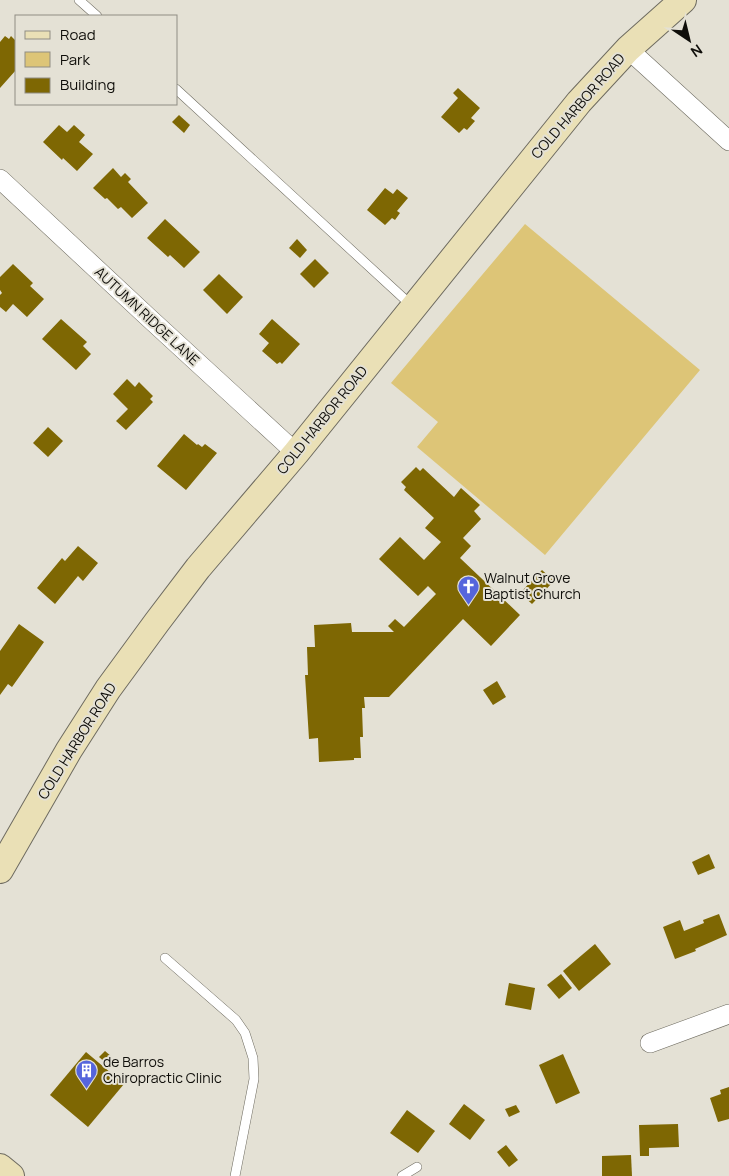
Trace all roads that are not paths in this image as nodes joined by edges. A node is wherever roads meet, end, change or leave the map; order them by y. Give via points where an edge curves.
1 (79, 0) edge
2 (684, 0) edge
3 (96, 15) edge
4 (628, 49) junction
5 (178, 91) edge
6 (729, 141) edge
7 (0, 179) edge
8 (413, 307) junction
9 (296, 453) junction
10 (0, 870) edge
11 (165, 958) dead end
12 (729, 1014) edge
13 (650, 1043) dead end
14 (0, 1167) edge
15 (417, 1167) dead end
16 (11, 1176) edge
17 (235, 1176) edge
18 (402, 1176) edge

1 - 3 lane
2 - 4 main road, COLD HARBOR ROAD
4 - 6 street
4 - 8 main road, COLD HARBOR ROAD via 543,145
5 - 8 lane
7 - 9 street, AUTUMN RIDGE LANE
8 - 9 main road, COLD HARBOR ROAD
9 - 10 main road, COLD HARBOR ROAD via 198,568 108,689
11 - 17 lane via 236,1020 245,1033 253,1058 254,1079
12 - 13 street
14 - 16 main road
15 - 18 lane

